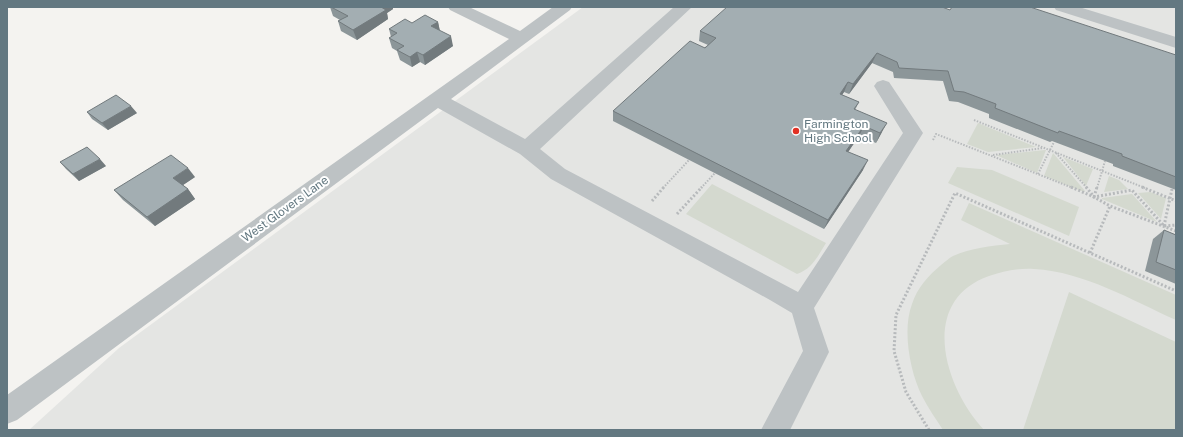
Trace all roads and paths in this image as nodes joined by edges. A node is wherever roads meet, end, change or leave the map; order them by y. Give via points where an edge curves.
1 (456, 7) edge
2 (564, 7) edge
3 (684, 7) edge
4 (1062, 7) edge
5 (1108, 7) edge
6 (1143, 25) junction
7 (1176, 28) edge
8 (521, 38) junction
9 (1176, 43) edge
10 (883, 86) dead end
11 (437, 99) junction
12 (974, 120) dead end
13 (932, 141) dead end
14 (1054, 142) edge
15 (1044, 148) junction
16 (527, 149) junction
17 (1051, 151) junction
18 (1055, 152) junction
19 (992, 155) junction
20 (689, 160) edge
21 (1105, 161) edge
22 (1102, 171) junction
23 (715, 173) edge
24 (1038, 174) junction
25 (1134, 184) junction
26 (1172, 189) edge
27 (1132, 190) junction
28 (1094, 197) junction
29 (1170, 198) junction
30 (652, 201) dead end
31 (1176, 201) edge
32 (1110, 206) junction
33 (677, 214) dead end
34 (1176, 225) edge
35 (1164, 226) junction
36 (1176, 231) edge
37 (1090, 253) junction
38 (1176, 291) edge
39 (802, 308) junction
40 (7, 411) edge
41 (775, 430) edge
42 (929, 430) edge

1 - 8 street
2 - 8 street, West Glovers Lane
3 - 16 street
4 - 6 street
5 - 6 street
6 - 7 street
6 - 9 street
8 - 11 street, West Glovers Lane
10 - 39 street via 913,133
11 - 16 street
11 - 40 street, West Glovers Lane
12 - 15 path
13 - 19 path via 936,134
14 - 17 path
15 - 17 path
15 - 19 path
16 - 39 street via 558,174 779,293
17 - 18 path
17 - 24 path
18 - 22 path
18 - 28 path
19 - 24 path
20 - 30 path
21 - 22 path
22 - 25 path
22 - 28 path
23 - 33 path
24 - 28 path
25 - 27 path
25 - 29 path
26 - 29 path
27 - 28 path
27 - 35 path
28 - 32 path
29 - 31 path
29 - 35 path
32 - 35 path
32 - 37 path
34 - 35 path
35 - 36 path
37 - 38 path
37 - 42 path via 955,193 896,316 894,351 906,392
39 - 41 street via 816,352

